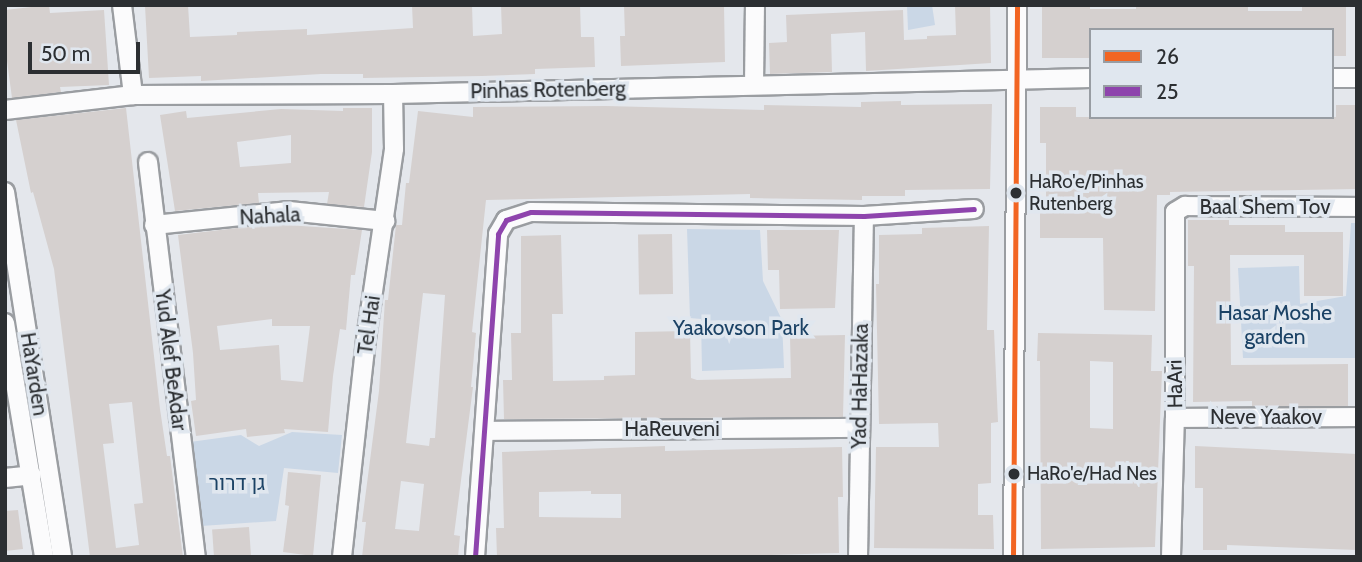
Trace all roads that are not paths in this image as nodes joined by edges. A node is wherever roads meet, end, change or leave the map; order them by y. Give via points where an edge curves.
1 (122, 5) edge
2 (755, 5) edge
3 (1017, 5) edge
4 (1016, 78) junction
5 (1089, 78) edge
6 (1334, 78) edge
7 (1357, 78) edge
8 (754, 85) junction
9 (133, 94) junction
10 (393, 94) junction
11 (5, 110) edge
12 (148, 162) dead end
13 (5, 192) edge
14 (1357, 207) edge
15 (974, 209) dead end
16 (1175, 212) joint
17 (864, 216) junction
18 (385, 221) junction
19 (155, 225) junction
20 (5, 323) edge
21 (1357, 417) edge
22 (1175, 418) junction
23 (859, 428) junction
24 (485, 430) junction
25 (32, 475) junction
26 (5, 478) edge
27 (44, 557) edge
28 (62, 557) edge
29 (196, 557) edge
30 (342, 557) edge
31 (475, 557) edge
32 (858, 557) edge
33 (1013, 557) edge
34 (1171, 557) edge

1 - 9 street
2 - 8 street
3 - 4 street
4 - 5 street, Pinhas Rotenberg
4 - 8 street, Pinhas Rotenberg
4 - 33 street
6 - 7 street
8 - 10 street, Pinhas Rotenberg
9 - 10 street, Pinhas Rotenberg
9 - 11 street, Pinhas Rotenberg
10 - 18 street, Tel Hai via 394,149
12 - 19 street, Yud Alef BeAdar
13 - 28 street, HaYarden
14 - 16 street, Baal Shem Tov via 1185,206
15 - 17 street
16 - 22 street, HaAri
17 - 23 street, Yad HaHazaka
17 - 24 street via 531,212 506,220 498,234
18 - 19 street, Nahala via 289,211
18 - 30 street, Tel Hai via 366,339
19 - 29 street, Yud Alef BeAdar
20 - 25 street, HaYarden
21 - 22 street, Neve Yaakov
22 - 34 street, HaAri
23 - 24 street, HaReuveni
23 - 32 street, Yad HaHazaka
24 - 31 street
25 - 26 street
25 - 27 street, HaYarden

